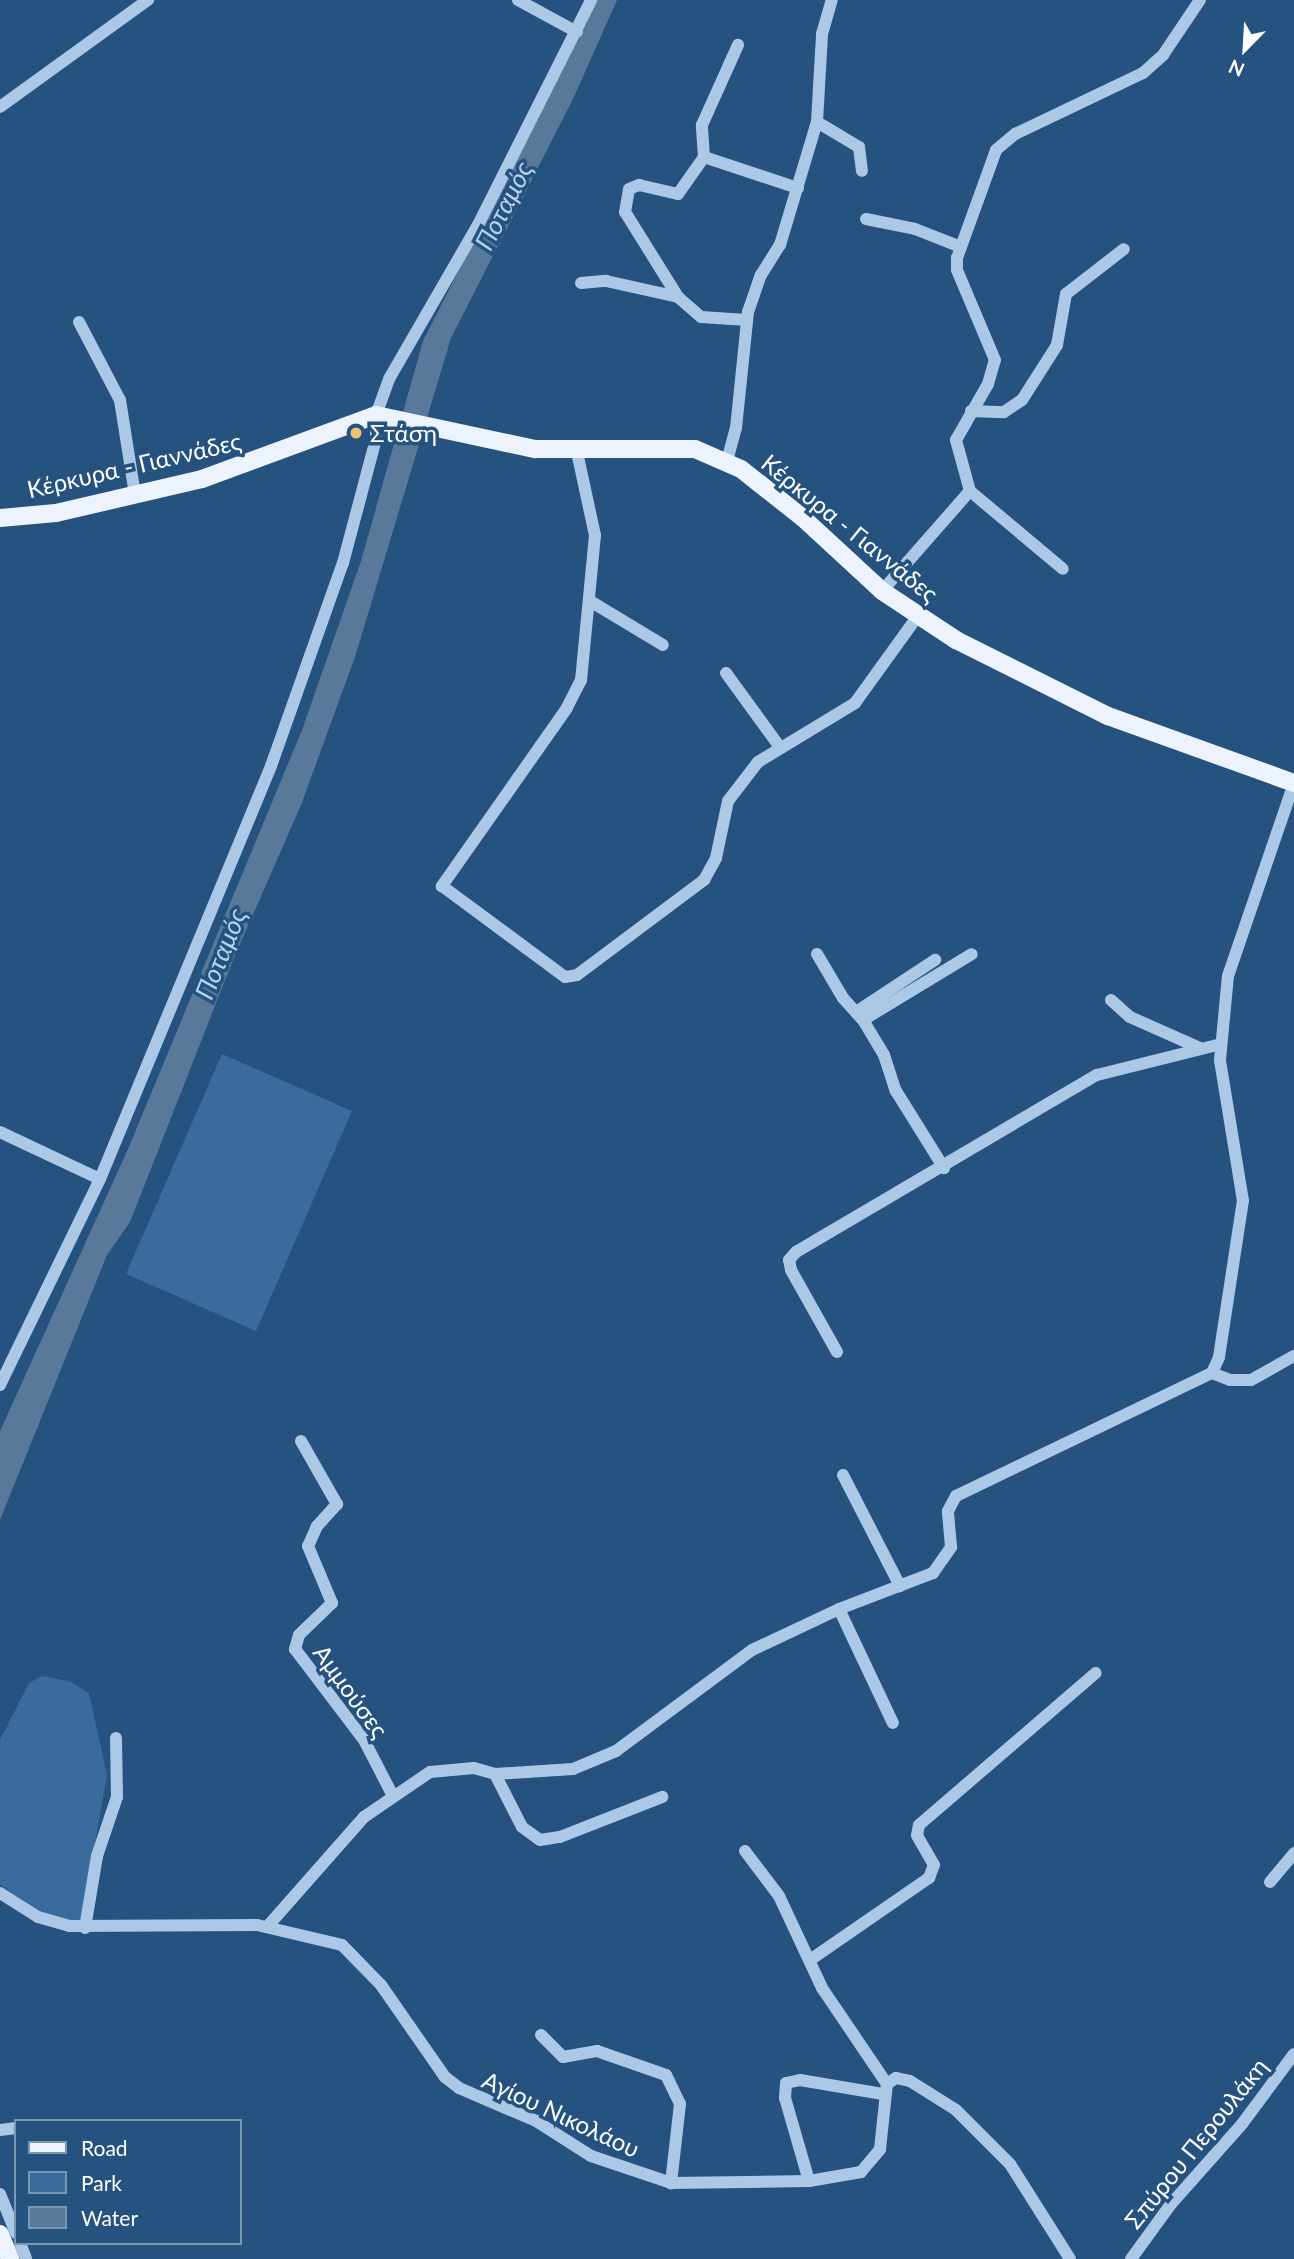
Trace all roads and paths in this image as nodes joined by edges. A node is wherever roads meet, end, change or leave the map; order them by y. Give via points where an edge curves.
1 (148, 0) edge
2 (518, 0) edge
3 (591, 0) edge
4 (832, 0) edge
5 (1200, 0) edge
6 (577, 32) junction
7 (738, 45) dead end
8 (0, 107) edge
9 (817, 122) junction
10 (704, 157) junction
11 (862, 171) dead end
12 (798, 188) junction
13 (866, 219) dead end
14 (961, 247) junction
15 (1124, 248) dead end
16 (582, 283) dead end
17 (678, 297) junction
18 (747, 320) junction
19 (79, 322) dead end
20 (971, 411) junction
21 (376, 415) junction
22 (577, 453) junction
23 (727, 461) junction
24 (970, 491) junction
25 (135, 495) junction
26 (0, 518) edge
27 (1063, 569) dead end
28 (882, 591) junction
29 (590, 601) junction
30 (917, 617) junction
31 (663, 645) dead end
32 (726, 673) dead end
33 (779, 746) junction
34 (1294, 783) edge
35 (817, 954) dead end
36 (972, 954) dead end
37 (935, 960) dead end
38 (1111, 1000) dead end
39 (859, 1016) junction
40 (1221, 1044) junction
41 (1201, 1048) junction
42 (0, 1132) edge
43 (944, 1167) junction
44 (100, 1179) junction
45 (837, 1352) dead end
46 (1294, 1356) edge
47 (1212, 1373) junction
48 (0, 1385) edge
49 (302, 1441) dead end
50 (843, 1475) dead end
51 (900, 1587) junction
52 (839, 1609) junction
53 (1096, 1673) dead end
54 (893, 1723) dead end
55 (116, 1738) dead end
56 (495, 1774) junction
57 (392, 1794) junction
58 (662, 1797) dead end
59 (745, 1851) dead end
60 (1294, 1853) edge
61 (1270, 1882) dead end
62 (0, 1893) edge
63 (267, 1927) junction
64 (85, 1928) junction
65 (810, 1960) junction
66 (541, 2035) dead end
67 (1294, 2054) edge
68 (885, 2089) junction
69 (808, 2181) junction
70 (671, 2183) junction
71 (0, 2194) edge
72 (14, 2227) edge
73 (0, 2234) edge
74 (10, 2259) edge
75 (1070, 2259) edge
76 (1131, 2259) edge

1 - 8 street
2 - 6 street
3 - 6 street
4 - 9 street via 822,34
5 - 14 street via 1163,55 1143,73 1003,143 990,163
6 - 21 street via 478,225 389,379
7 - 10 street via 702,125
9 - 11 street via 859,147
9 - 12 street
10 - 12 street
10 - 17 street via 678,194 639,185 629,189 624,200 626,216
12 - 18 street via 780,245 761,275
13 - 14 street via 915,229
14 - 20 street via 957,270 995,360 994,372
15 - 20 street via 1066,294 1057,345 1022,400 1004,412
16 - 17 street via 606,281
17 - 18 street via 701,317
18 - 23 street via 736,428
19 - 25 street via 120,400
20 - 24 street via 955,448
21 - 22 main road, Κέρκυρα - Γιαννάδες via 535,449
21 - 25 main road, Κέρκυρα - Γιαννάδες via 232,470
21 - 44 street via 376,439 362,500 312,658 173,1011
22 - 23 main road, Κέρκυρα - Γιαννάδες via 679,447
22 - 29 street via 595,528
23 - 28 main road, Κέρκυρα - Γιαννάδες via 803,518
24 - 27 street
24 - 28 street
25 - 26 main road, Κέρκυρα - Γιαννάδες via 56,513
28 - 30 main road, Κέρκυρα - Γιαννάδες
29 - 31 street
29 - 33 street via 575,695 442,886 561,975 573,976 704,880 716,858 728,801 758,762
30 - 33 street via 855,703
30 - 34 main road, Κέρκυρα - Γιαννάδες via 1087,707
32 - 33 street
34 - 40 street via 1233,953
35 - 39 street
36 - 39 street
37 - 39 street
38 - 41 street via 1130,1017
39 - 43 street via 884,1055 896,1090
40 - 41 street
40 - 47 street via 1244,1201 1219,1357
41 - 43 street via 1097,1074
42 - 44 street
43 - 45 street via 792,1255 791,1270
44 - 48 street
46 - 47 street via 1251,1380 1230,1380
47 - 51 street via 956,1496 948,1511 947,1558 933,1573
49 - 57 street, Αμμούσες via 337,1504 317,1526 309,1546 332,1602 299,1635 295,1649 363,1740
50 - 51 street
51 - 52 street
52 - 54 street
52 - 56 street via 752,1650 643,1734 597,1762 552,1772
53 - 65 street via 919,1825 917,1835 934,1865 932,1875
55 - 64 street via 117,1797 97,1856
56 - 57 street via 451,1767 430,1772
56 - 58 street via 522,1827 540,1840 560,1837
57 - 63 street via 364,1817
59 - 65 street via 779,1896
60 - 61 street
62 - 64 street, Αγίου Νικολάου via 44,1920
63 - 64 street, Αγίου Νικολάου
63 - 70 street, Αγίου Νικολάου via 315,1936 349,1949 381,1985 445,2077 459,2088 536,2121 591,2156
65 - 68 street via 822,1988
66 - 70 street via 563,2057 597,2051 666,2075 680,2104
67 - 76 street, Σπύρου Περουλάκη via 1242,2124 1185,2185
68 - 69 street, Αγίου Νικολάου via 881,2143 868,2167 850,2176
68 - 69 street via 800,2080 786,2083 785,2098
68 - 75 street via 896,2078 910,2081 956,2110 1021,2179
69 - 70 street, Αγίου Νικολάου
71 - 72 street
73 - 74 main road

